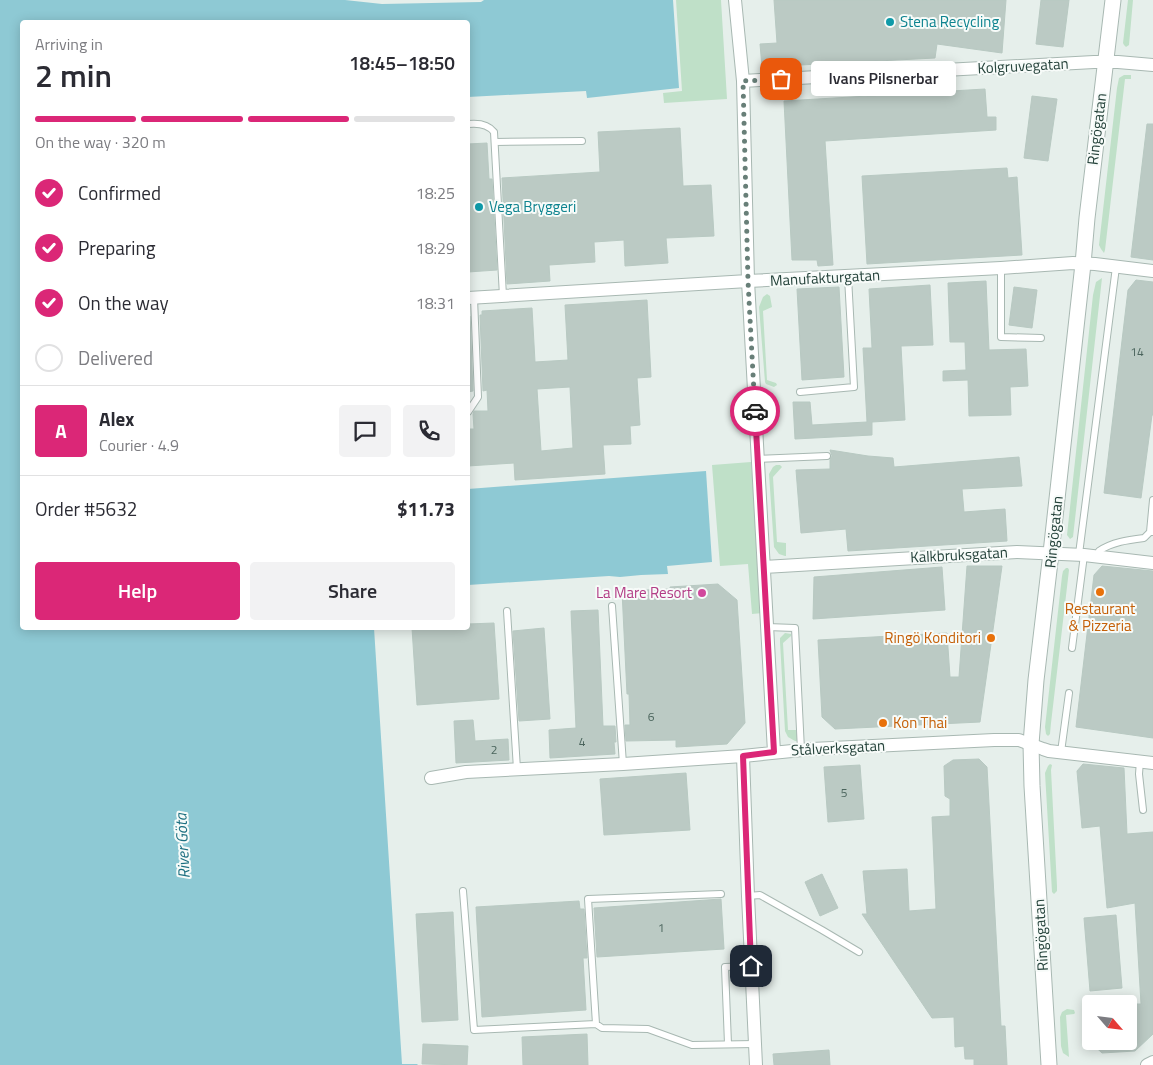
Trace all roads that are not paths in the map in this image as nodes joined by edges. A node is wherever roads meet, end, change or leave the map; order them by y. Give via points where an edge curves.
1 (735, 0) edge
2 (1113, 0) edge
3 (1106, 62) junction
4 (1153, 65) edge
5 (743, 81) junction
6 (470, 124) edge
7 (582, 140) dead end
8 (495, 142) junction
9 (1083, 264) junction
10 (1116, 267) junction
11 (1001, 268) junction
12 (1153, 271) edge
13 (848, 276) junction
14 (748, 281) junction
15 (503, 296) junction
16 (471, 298) edge
17 (1041, 338) dead end
18 (800, 392) dead end
19 (470, 409) edge
20 (827, 456) dead end
21 (758, 459) junction
22 (1153, 500) edge
23 (1151, 532) edge
24 (1051, 553) junction
25 (1081, 555) junction
26 (1098, 556) junction
27 (1153, 564) edge
28 (764, 567) junction
29 (612, 606) dead end
30 (507, 611) dead end
31 (767, 627) junction
32 (1072, 648) dead end
33 (1069, 693) dead end
34 (1031, 744) junction
35 (801, 750) junction
36 (774, 752) junction
37 (1061, 752) junction
38 (743, 756) junction
39 (1147, 762) edge
40 (624, 764) junction
41 (517, 769) junction
42 (431, 778) dead end
43 (1143, 810) dead end
44 (463, 891) dead end
45 (722, 894) dead end
46 (748, 896) junction
47 (859, 952) dead end
48 (751, 966) junction
49 (596, 1024) junction
50 (728, 1044) junction
51 (754, 1044) junction
52 (1153, 1062) edge
53 (756, 1065) edge
54 (1049, 1065) edge
55 (1147, 1065) edge

1 - 5 street
2 - 3 street, Ringögatan
3 - 4 street, Kolgruvegatan
3 - 5 street, Kolgruvegatan
3 - 9 street, Ringögatan
5 - 14 street
6 - 8 lane via 492,129
7 - 8 lane
8 - 15 lane
9 - 10 street, Manufakturgatan
9 - 11 street, Manufakturgatan
9 - 24 street, Ringögatan
10 - 12 street, Manufakturgatan
10 - 25 lane
11 - 13 street, Manufakturgatan
11 - 17 lane via 1001,337
13 - 14 street, Manufakturgatan
13 - 18 lane via 854,388
14 - 15 street, Manufakturgatan
14 - 21 street
15 - 16 street, Manufakturgatan
16 - 19 lane via 478,397
20 - 21 lane
21 - 28 street
22 - 23 lane
23 - 26 lane via 1144,538 1107,546 1099,551
24 - 25 street, Kalkbruksgatan
24 - 28 street, Kalkbruksgatan via 1016,552
24 - 34 street, Ringögatan
25 - 26 street, Kalkbruksgatan
25 - 32 lane
26 - 27 street, Kalkbruksgatan
28 - 31 street
29 - 40 lane
30 - 41 lane
31 - 35 lane via 795,628
31 - 36 street
33 - 37 lane
34 - 35 street, Stålverksgatan via 1019,740 994,740
34 - 37 street, Stålverksgatan via 1043,750
34 - 54 street, Ringögatan
35 - 36 street, Stålverksgatan
36 - 38 street, Stålverksgatan
37 - 39 street, Stålverksgatan
38 - 40 street, Stålverksgatan
38 - 46 street
39 - 43 lane via 1139,774
40 - 41 street, Stålverksgatan
41 - 42 street, Stålverksgatan
44 - 49 lane via 474,1030
45 - 49 lane via 588,899
46 - 47 lane via 760,895
46 - 48 street
48 - 50 lane via 725,967
48 - 51 street
49 - 50 lane via 602,1028 648,1029 692,1044
50 - 51 lane
51 - 53 street
52 - 55 street

